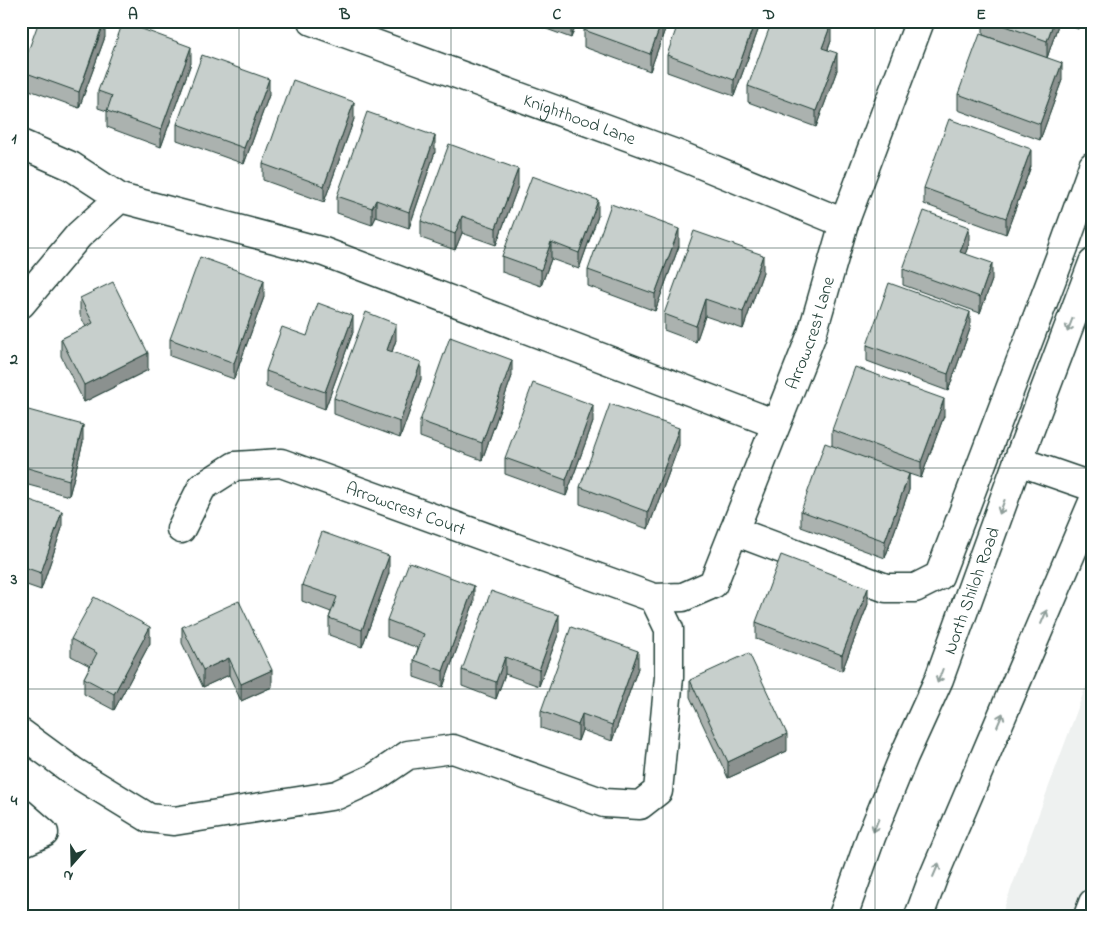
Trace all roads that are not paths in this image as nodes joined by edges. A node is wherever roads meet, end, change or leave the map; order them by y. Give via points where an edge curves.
1 (312, 21) edge
2 (918, 22) edge
3 (21, 144) edge
4 (1093, 166) edge
5 (120, 198) junction
6 (844, 223) junction
7 (1093, 263) edge
8 (21, 304) edge
9 (776, 424) junction
10 (1018, 461) junction
11 (1093, 487) edge
12 (1093, 502) edge
13 (181, 529) dead end
14 (734, 531) junction
15 (654, 598) junction
16 (21, 733) edge
17 (21, 813) edge
18 (21, 843) edge
19 (1093, 903) edge
20 (843, 916) edge
21 (919, 916) edge
22 (1088, 916) edge

1 - 6 street, Knighthood Lane via 676,154
2 - 6 street, Arrowcrest Lane
3 - 5 street via 71,166
4 - 14 street via 939,576 915,588 886,588
5 - 8 street via 79,235
5 - 9 street via 324,252
6 - 9 street, Arrowcrest Lane via 812,334
7 -> 10 street, North Shiloh Road
9 - 14 street, Arrowcrest Lane
10 - 11 street
10 -> 20 street, North Shiloh Road via 939,679 874,828
21 -> 12 street
13 - 15 street, Arrowcrest Court via 202,487 235,466 281,463
14 - 15 street, Arrowcrest Lane via 713,584 683,597
15 - 16 street via 669,629 669,677 658,791 640,805 604,803 453,748 408,755 374,778 337,795 174,821 149,818 74,772
17 - 18 street via 44,833
19 - 22 street

